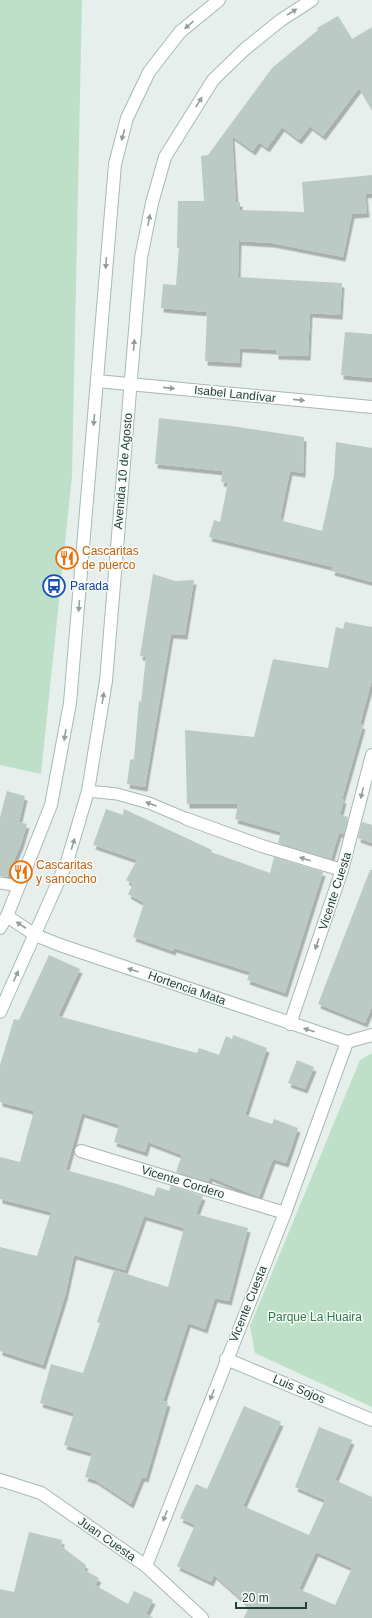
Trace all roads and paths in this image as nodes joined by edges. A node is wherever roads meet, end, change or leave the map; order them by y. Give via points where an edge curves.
1 (219, 0) edge
2 (312, 0) edge
3 (97, 382) junction
4 (130, 384) junction
5 (372, 407) edge
6 (372, 755) edge
7 (88, 791) junction
8 (187, 819) joint
9 (342, 870) junction
10 (0, 883) edge
11 (19, 886) junction
12 (7, 916) junction
13 (0, 928) edge
14 (35, 934) junction
15 (0, 1012) edge
16 (290, 1024) junction
17 (372, 1035) edge
18 (347, 1042) junction
19 (81, 1151) dead end
20 (284, 1213) junction
21 (226, 1358) junction
22 (372, 1420) edge
23 (0, 1480) edge
24 (146, 1566) junction
25 (202, 1618) edge

1 -> 3 street via 176,38 149,72 127,118 115,164 111,197
4 -> 2 street, Avenida 10 de Agosto via 141,258 152,203 166,157 213,80 245,49 281,20
3 - 4 street, Isabel Landívar
3 -> 11 street via 70,703 51,804
4 -> 5 street, Isabel Landívar
7 -> 4 street, Avenida 10 de Agosto via 106,681
6 -> 9 street, Vicente Cuesta
8 -> 7 lane via 149,803 116,794
14 -> 7 street, Avenida 10 de Agosto via 67,862
9 -> 8 street via 262,846
9 -> 16 street, Vicente Cuesta
10 - 11 lane
11 - 12 street
12 - 13 street
14 -> 12 street, Hortencia Mata
15 -> 14 street, Avenida 10 de Agosto
16 -> 14 street, Hortencia Mata via 60,945
18 -> 16 street, Hortencia Mata
17 - 18 street
18 - 20 street, Vicente Cuesta
19 - 20 street, Vicente Cordero
20 - 21 street, Vicente Cuesta
21 - 22 street, Luis Sojos
21 -> 24 street, Vicente Cuesta
23 - 24 street, Juan Cuesta via 41,1493
24 - 25 street, Juan Cuesta

